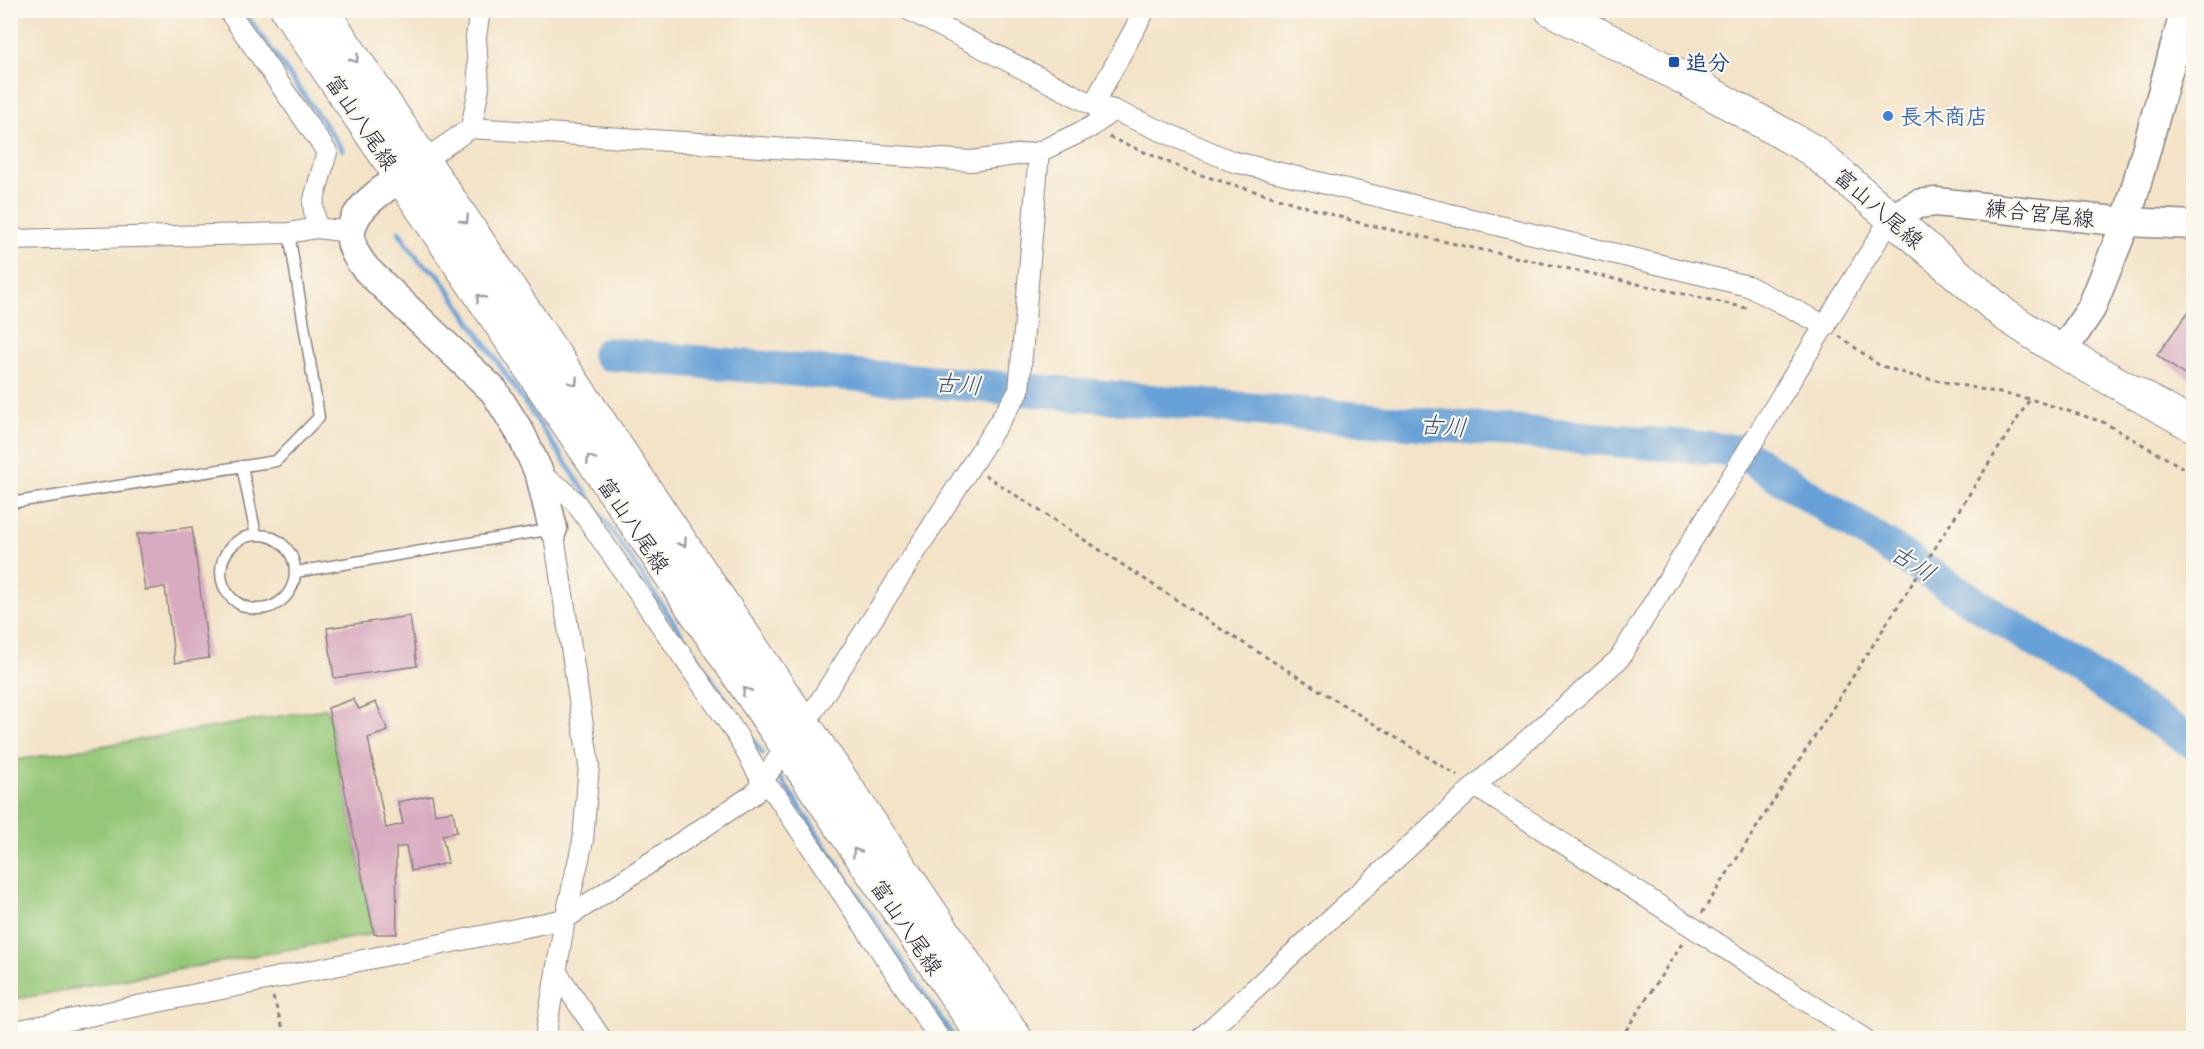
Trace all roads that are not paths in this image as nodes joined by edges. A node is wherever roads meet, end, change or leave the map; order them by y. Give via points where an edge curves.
1 (228, 10) edge
2 (287, 10) edge
3 (322, 10) edge
4 (480, 10) edge
5 (909, 10) edge
6 (1145, 10) edge
7 (1551, 10) edge
8 (2185, 10) edge
9 (1093, 105) junction
10 (1113, 110) junction
11 (471, 128) junction
12 (1039, 152) junction
13 (412, 169) junction
14 (1891, 218) junction
15 (2126, 222) junction
16 (2193, 225) edge
17 (316, 228) junction
18 (350, 232) junction
19 (289, 233) junction
20 (10, 240) edge
21 (1826, 326) junction
22 (2062, 352) junction
23 (2193, 426) edge
24 (242, 466) junction
25 (540, 475) junction
26 (10, 503) edge
27 (553, 529) junction
28 (256, 535) junction
29 (296, 572) junction
30 (805, 724) junction
31 (784, 748) junction
32 (762, 781) junction
33 (1475, 786) junction
34 (565, 919) junction
35 (556, 971) junction
36 (10, 1032) edge
37 (545, 1038) edge
38 (601, 1038) edge
39 (939, 1038) edge
40 (984, 1038) edge
41 (1016, 1038) edge
42 (1201, 1038) edge
43 (1863, 1038) edge

1 - 17 street via 327,152 313,203
2 - 13 main road, 富山八尾線
3 -> 13 main road, 富山八尾線
4 - 11 street via 476,37 479,88
5 - 9 street
6 - 9 street
7 - 14 main road, 富山八尾線 via 1812,150
8 - 15 street
9 - 10 street
10 - 12 street via 1091,127
10 - 21 street via 1231,161 1748,286
11 - 12 street via 971,161
11 - 13 street
12 - 30 street via 1019,391
13 - 18 street via 360,209
13 -> 30 main road, 富山八尾線
31 -> 13 main road, 富山八尾線
14 - 15 street, 練合宮尾線 via 1918,204 1936,202
14 - 21 street
14 - 22 main road, 富山八尾線 via 2005,315
15 - 16 street, 練合宮尾線
15 - 22 street via 2091,309
17 - 18 street
17 - 19 street
18 - 25 street via 351,244 363,266 494,391 521,434
19 - 20 street
19 - 24 lane via 319,417 276,460
21 - 33 street via 1619,659
22 - 23 main road, 富山八尾線
24 - 26 lane
24 - 28 lane
25 - 27 street
25 - 32 street via 576,503 736,735
27 - 29 lane
27 - 34 street via 589,765 583,841
28 - 29 lane via 279,541 294,560
28 - 29 lane via 234,544 222,565 221,577 232,599 254,609 272,606 287,595
30 - 31 street
30 - 41 main road, 富山八尾線
31 - 32 street
40 -> 31 main road, 富山八尾線
32 - 34 street via 754,794
32 - 39 street via 777,796
33 - 42 street
33 - 43 street
34 - 35 street
34 - 36 street
35 - 37 street
35 - 38 street

